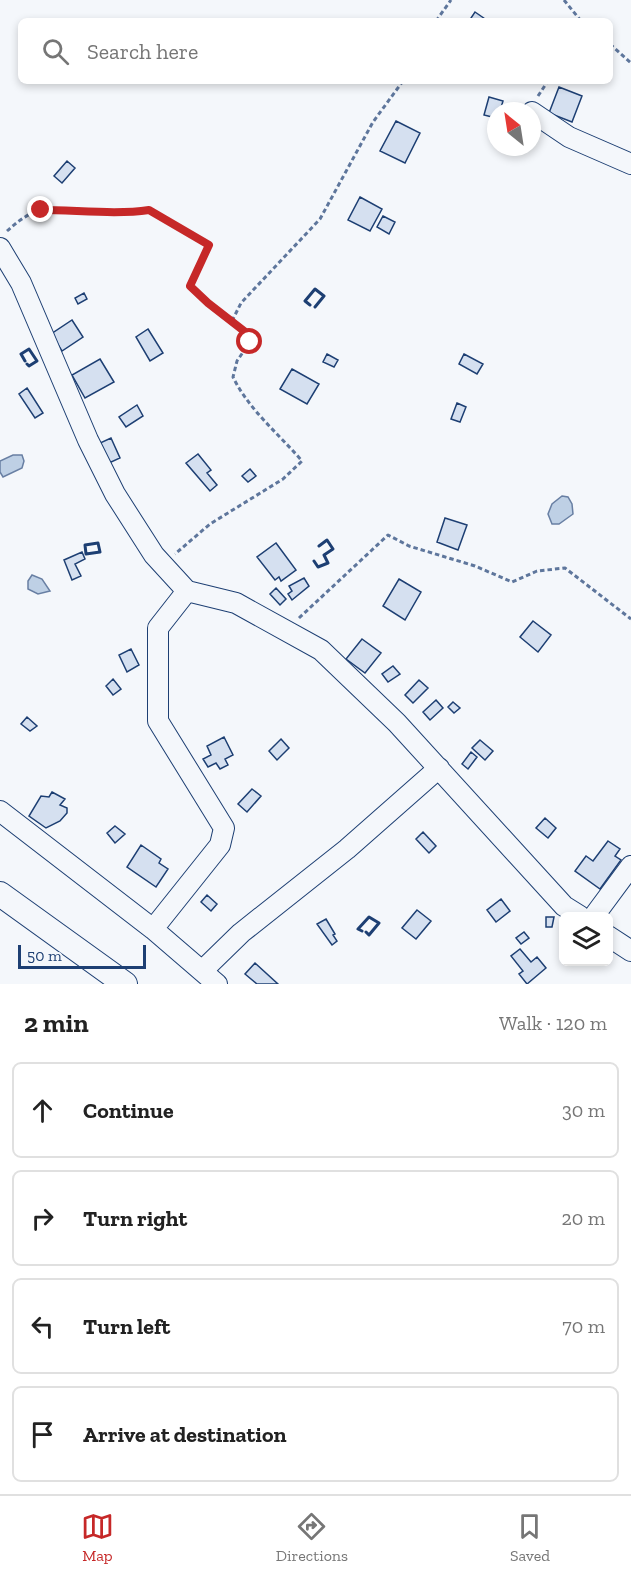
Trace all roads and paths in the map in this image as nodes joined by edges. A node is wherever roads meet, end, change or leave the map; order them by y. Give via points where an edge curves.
1 (451, 0) edge
2 (564, 0) edge
3 (438, 18) edge
4 (579, 18) edge
5 (613, 47) edge
6 (631, 63) edge
7 (401, 84) edge
8 (541, 118) edge
9 (631, 164) edge
10 (0, 237) edge
11 (0, 248) edge
12 (232, 321) junction
13 (161, 564) junction
14 (187, 591) junction
15 (631, 619) edge
16 (286, 630) junction
17 (439, 768) junction
18 (0, 812) edge
19 (631, 866) edge
20 (0, 894) edge
21 (574, 912) edge
22 (597, 912) edge
23 (153, 929) junction
24 (613, 939) edge
25 (631, 951) edge
26 (201, 971) junction
27 (125, 984) edge
28 (217, 984) edge

1 - 3 path
2 - 4 path
5 - 6 path
7 - 12 path via 373,122 321,219 241,303
8 - 9 street via 569,137
10 - 12 path via 19,219 41,210 149,210 209,245 190,286
11 - 13 street via 21,283 88,440 116,494
12 - 13 path via 250,342 237,361 233,377 240,391 302,461 283,479 210,524
13 - 14 street
14 - 16 street via 236,603
14 - 23 street via 159,628 158,721 224,828 220,845
15 - 16 path via 565,568 537,571 512,582 388,535
16 - 17 street via 321,650
17 - 21 street
17 - 26 street
18 - 23 street
19 - 22 street
20 - 27 main road
23 - 26 street
24 - 25 street
26 - 28 street

